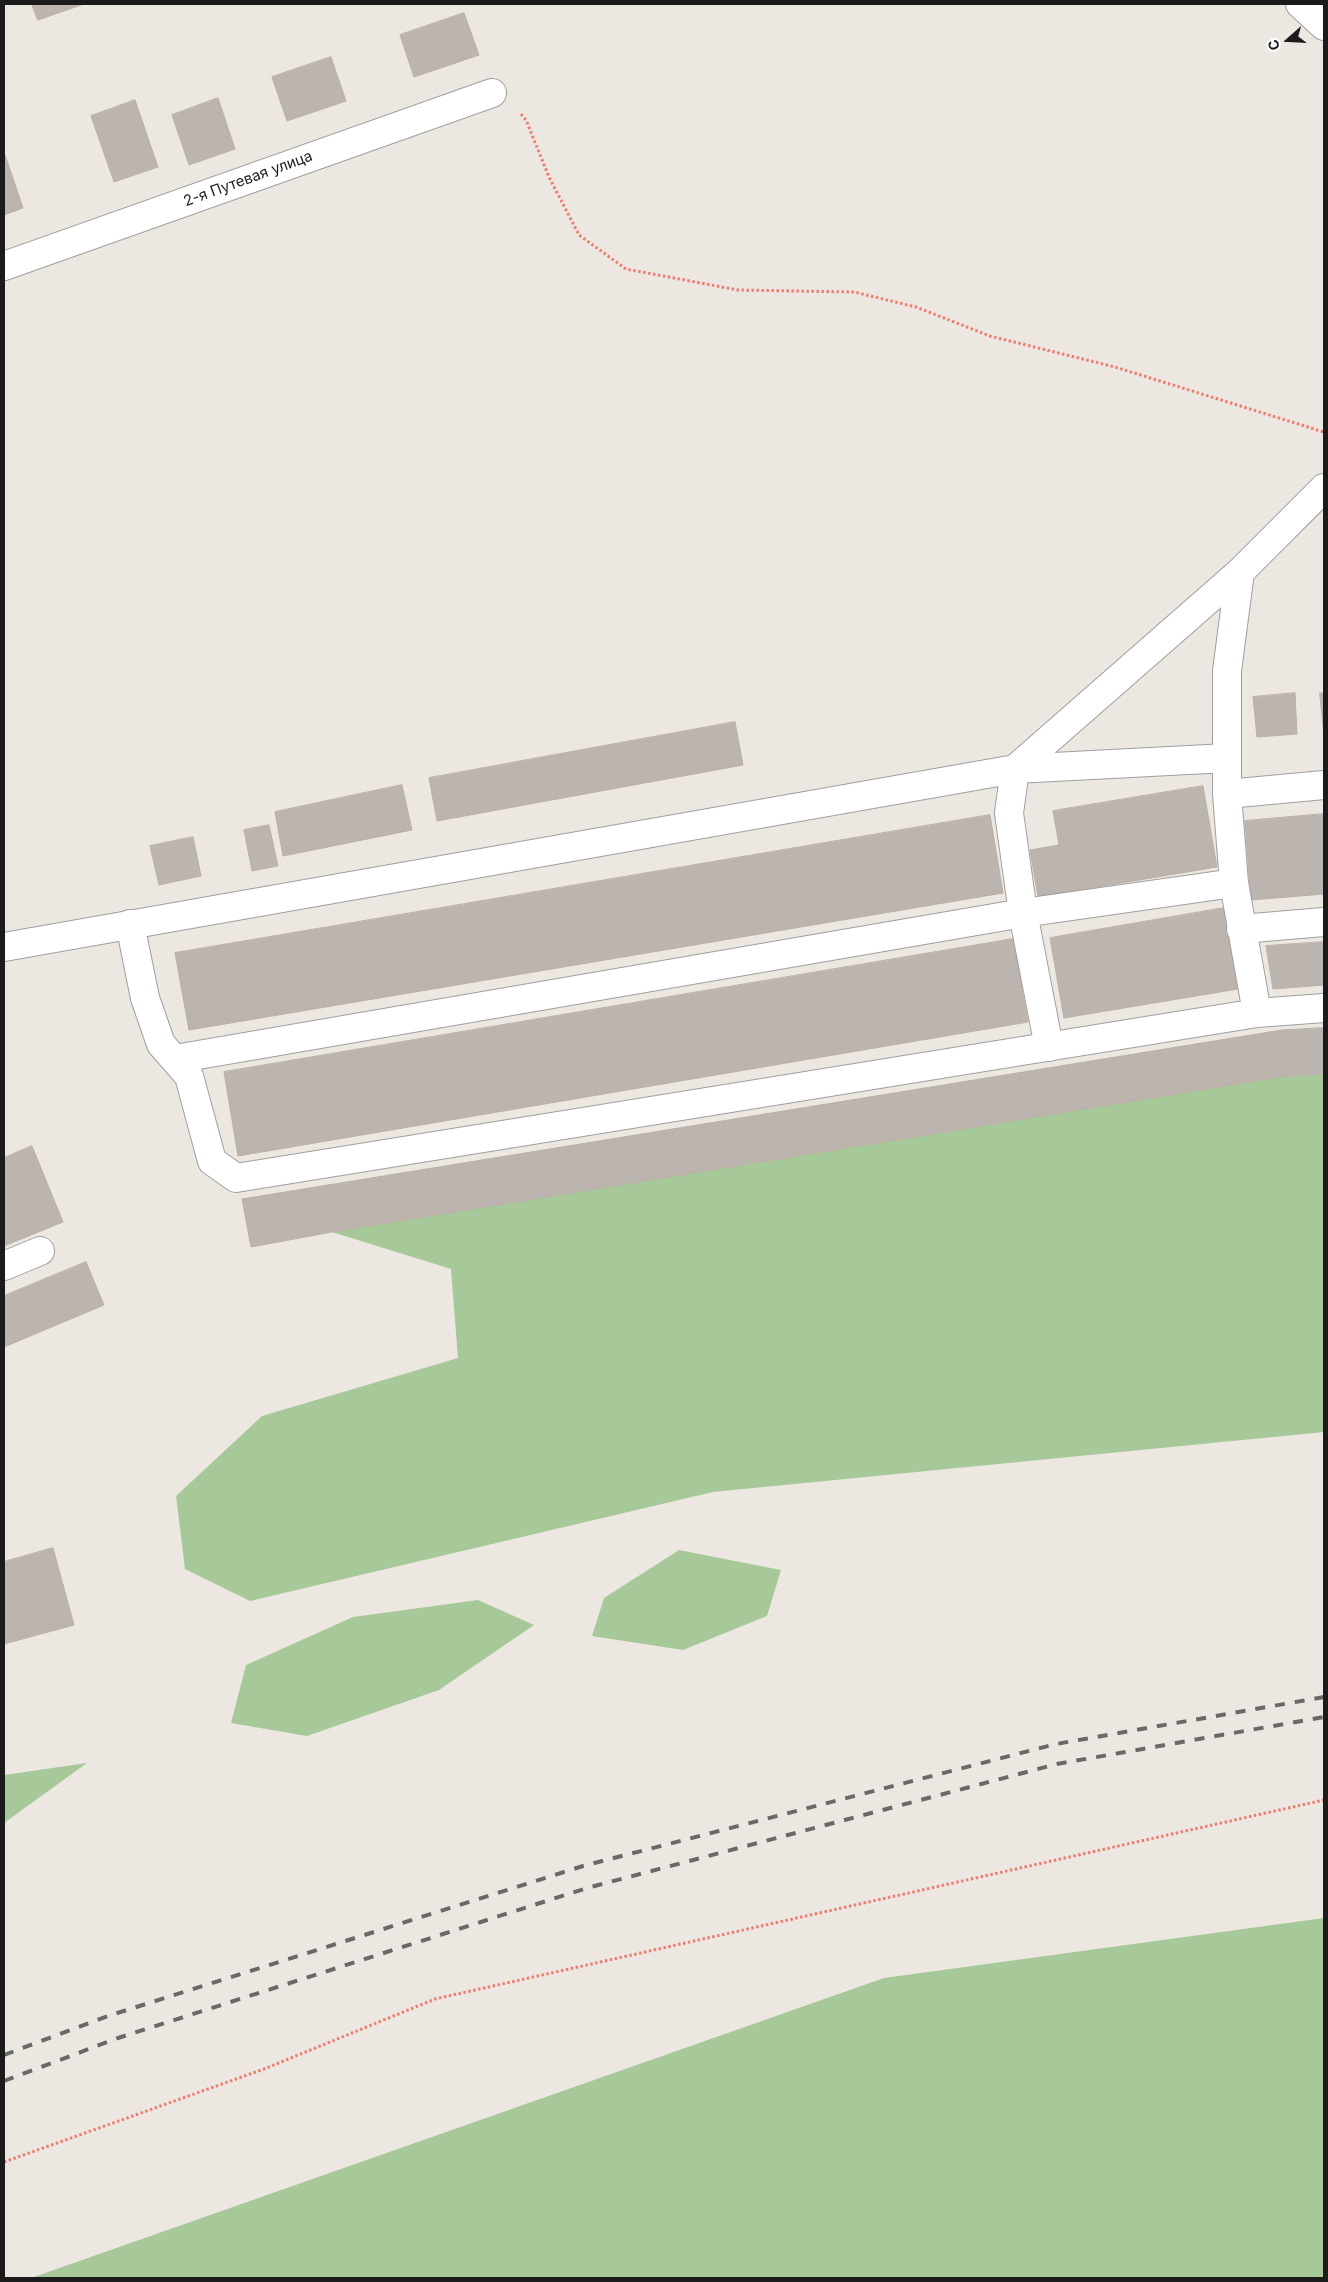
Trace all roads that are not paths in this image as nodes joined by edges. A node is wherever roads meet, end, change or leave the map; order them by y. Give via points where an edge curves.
1 (1300, 4) edge
2 (1324, 26) edge
3 (492, 93) road end
4 (4, 266) edge
5 (1324, 488) edge
6 (1240, 572) junction
7 (1227, 758) junction
8 (1015, 769) junction
9 (1324, 785) edge
10 (1226, 794) junction
11 (1234, 883) junction
12 (1024, 913) junction
13 (1324, 922) edge
14 (130, 924) junction
15 (1241, 929) junction
16 (4, 947) edge
17 (1324, 1008) edge
18 (1256, 1013) junction
19 (1049, 1047) junction
20 (175, 1059) junction
21 (40, 1251) dead end
22 (4, 1266) edge

1 - 2 street
3 - 4 street, 2-я Путевая улица
5 - 6 street
6 - 7 street via 1227,671
6 - 8 street
7 - 8 street
7 - 10 street
8 - 12 street via 1009,813
8 - 14 street
9 - 10 street
10 - 11 street
11 - 12 street
11 - 15 street
12 - 19 street
12 - 20 street
13 - 15 street
14 - 16 street
14 - 20 street via 145,998 161,1044
15 - 18 street
17 - 18 street
18 - 19 street
19 - 20 street via 236,1178 212,1161 189,1076
21 - 22 street

